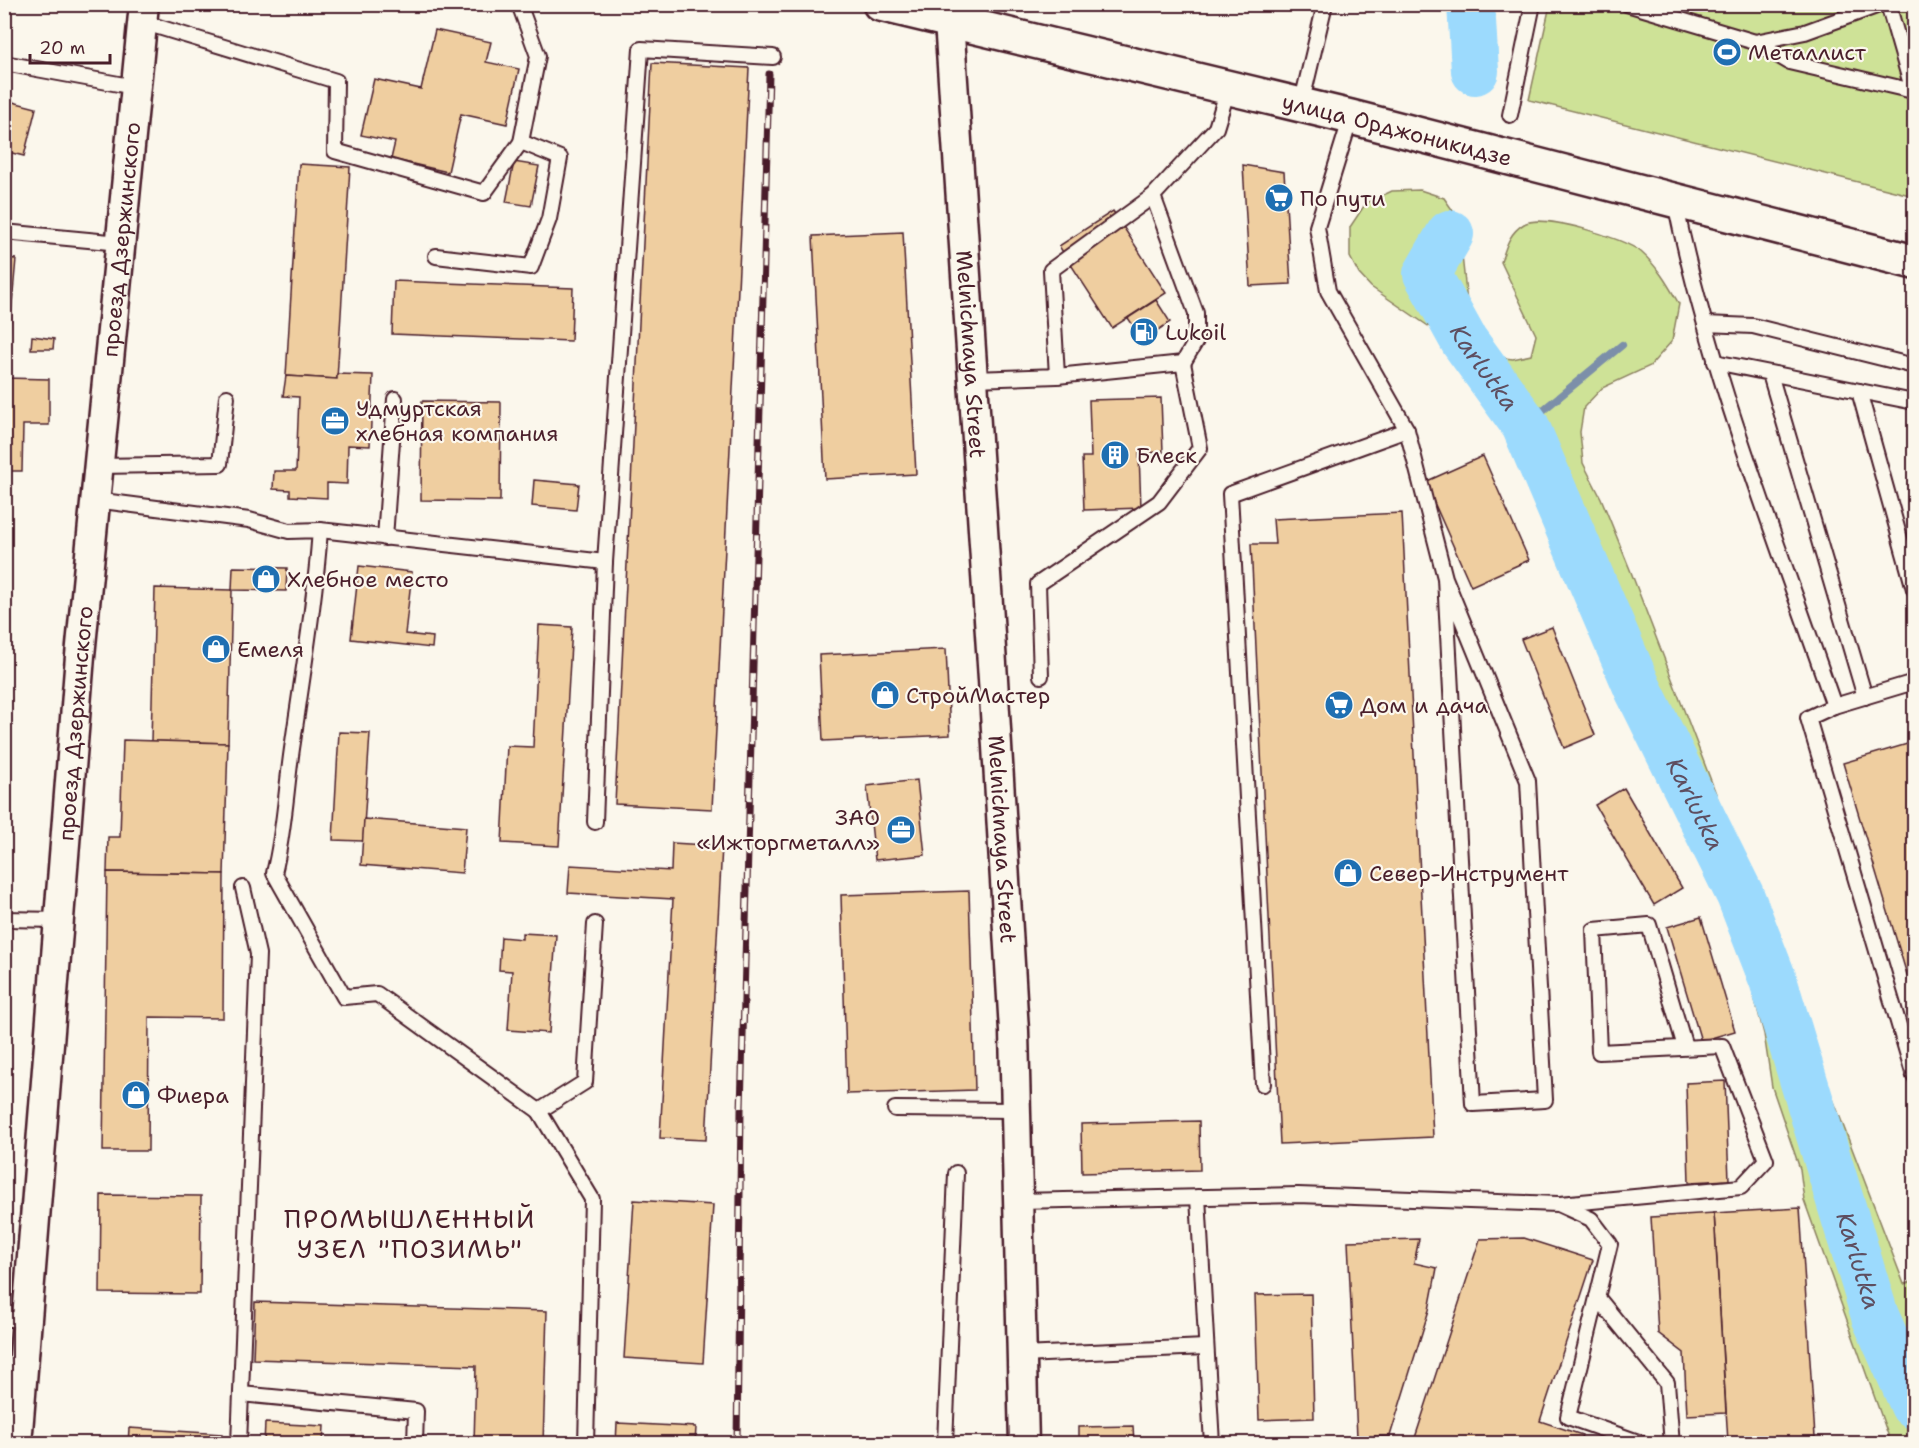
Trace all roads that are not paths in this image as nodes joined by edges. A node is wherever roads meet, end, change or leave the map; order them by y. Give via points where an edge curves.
1 (519, 4) edge
2 (1325, 4) edge
3 (1533, 4) edge
4 (1627, 4) edge
5 (1882, 4) edge
6 (1888, 4) edge
7 (880, 5) edge
8 (143, 14) edge
9 (949, 21) junction
10 (1755, 42) junction
11 (772, 57) dead end
12 (4, 63) edge
13 (135, 87) junction
14 (1228, 89) junction
15 (1300, 106) junction
16 (1510, 115) dead end
17 (1351, 117) junction
18 (521, 142) junction
19 (1153, 196) junction
20 (1674, 199) junction
21 (4, 232) edge
22 (120, 243) junction
23 (436, 256) dead end
24 (1914, 262) edge
25 (1705, 324) junction
26 (1715, 362) junction
27 (1184, 363) junction
28 (1914, 366) edge
29 (1770, 374) junction
30 (1057, 376) junction
31 (973, 379) junction
32 (1859, 391) junction
33 (226, 397) dead end
34 (394, 399) dead end
35 (1914, 402) edge
36 (1407, 430) junction
37 (99, 466) junction
38 (95, 500) junction
39 (320, 530) junction
40 (385, 538) junction
41 (605, 562) junction
42 (1445, 578) junction
43 (1914, 589) edge
44 (1041, 676) dead end
45 (1914, 682) edge
46 (1865, 697) junction
47 (1834, 706) junction
48 (596, 822) dead end
49 (243, 888) dead end
50 (4, 919) edge
51 (59, 920) junction
52 (595, 924) dead end
53 (1685, 1047) junction
54 (1914, 1076) edge
55 (1263, 1084) dead end
56 (895, 1109) dead end
57 (1016, 1110) junction
58 (539, 1111) junction
59 (956, 1173) dead end
60 (1198, 1197) junction
61 (1017, 1201) junction
62 (1558, 1204) junction
63 (1597, 1297) junction
64 (16, 1319) edge
65 (1206, 1347) junction
66 (1022, 1355) junction
67 (241, 1394) junction
68 (1634, 1442) edge
69 (17, 1443) edge
70 (239, 1443) edge
71 (415, 1443) edge
72 (585, 1443) edge
73 (945, 1443) edge
74 (1024, 1443) edge
75 (1212, 1443) edge
76 (1672, 1443) edge

1 - 18 lane via 538,56
2 - 15 lane
3 - 16 lane
4 - 10 lane
5 - 10 lane via 1805,32
6 - 10 lane via 1913,91 1789,62
7 - 9 main road, улица Орджоникидзе
8 - 13 street, проезд Дзержинского
8 - 18 lane via 336,81 335,151 484,193
9 - 14 main road, улица Орджоникидзе
9 - 31 street, Melnichnaya Street
11 - 41 lane via 641,48
12 - 13 lane
13 - 22 street, проезд Дзержинского
14 - 15 main road, улица Орджоникидзе
14 - 19 lane via 1216,128
15 - 17 main road, улица Орджоникидзе
17 - 20 main road, улица Орджоникидзе
17 - 36 lane via 1317,227 1328,291
18 - 23 lane via 560,158 549,219 531,267
19 - 27 lane via 1197,313 1196,341
19 - 30 lane via 1051,270
20 - 24 main road, улица Орджоникидзе
20 - 25 lane
21 - 22 lane
22 - 37 street, проезд Дзержинского
25 - 26 lane
25 - 28 lane via 1753,326
26 - 29 lane
26 - 47 lane
27 - 30 lane
27 - 44 lane via 1200,448 1159,502 1038,584
29 - 32 lane
29 - 46 lane
30 - 31 lane
31 - 57 street, Melnichnaya Street
32 - 35 lane
32 - 43 lane
33 - 37 lane via 220,464
34 - 40 lane
36 - 42 lane
36 - 55 lane via 1230,494
37 - 38 street, проезд Дзержинского
38 - 39 lane via 249,520 289,531
38 - 51 street, проезд Дзержинского
39 - 40 lane
39 - 58 lane via 282,840 274,873 344,997 377,994
40 - 41 lane
41 - 48 lane
42 - 42 lane via 1473,1104 1545,1100 1528,781
45 - 46 lane
46 - 47 lane
47 - 54 lane via 1808,718
49 - 67 lane via 258,954
50 - 51 lane
51 - 64 street, проезд Дзержинского
52 - 58 lane via 585,1082
53 - 53 lane via 1599,1052 1594,930 1649,925
53 - 62 lane via 1722,1046 1766,1160 1742,1187
56 - 57 lane
57 - 61 street, Melnichnaya Street
58 - 72 lane via 592,1199
59 - 73 lane
60 - 61 lane
60 - 62 lane via 1298,1195
60 - 65 lane
61 - 66 street, Melnichnaya Street
62 - 63 lane via 1591,1219 1610,1244
63 - 68 lane via 1568,1417
63 - 76 lane via 1667,1383
64 - 69 street, проезд Дзержинского
65 - 66 lane
65 - 75 lane
66 - 74 street, Melnichnaya Street
67 - 70 lane
67 - 71 lane via 416,1411

